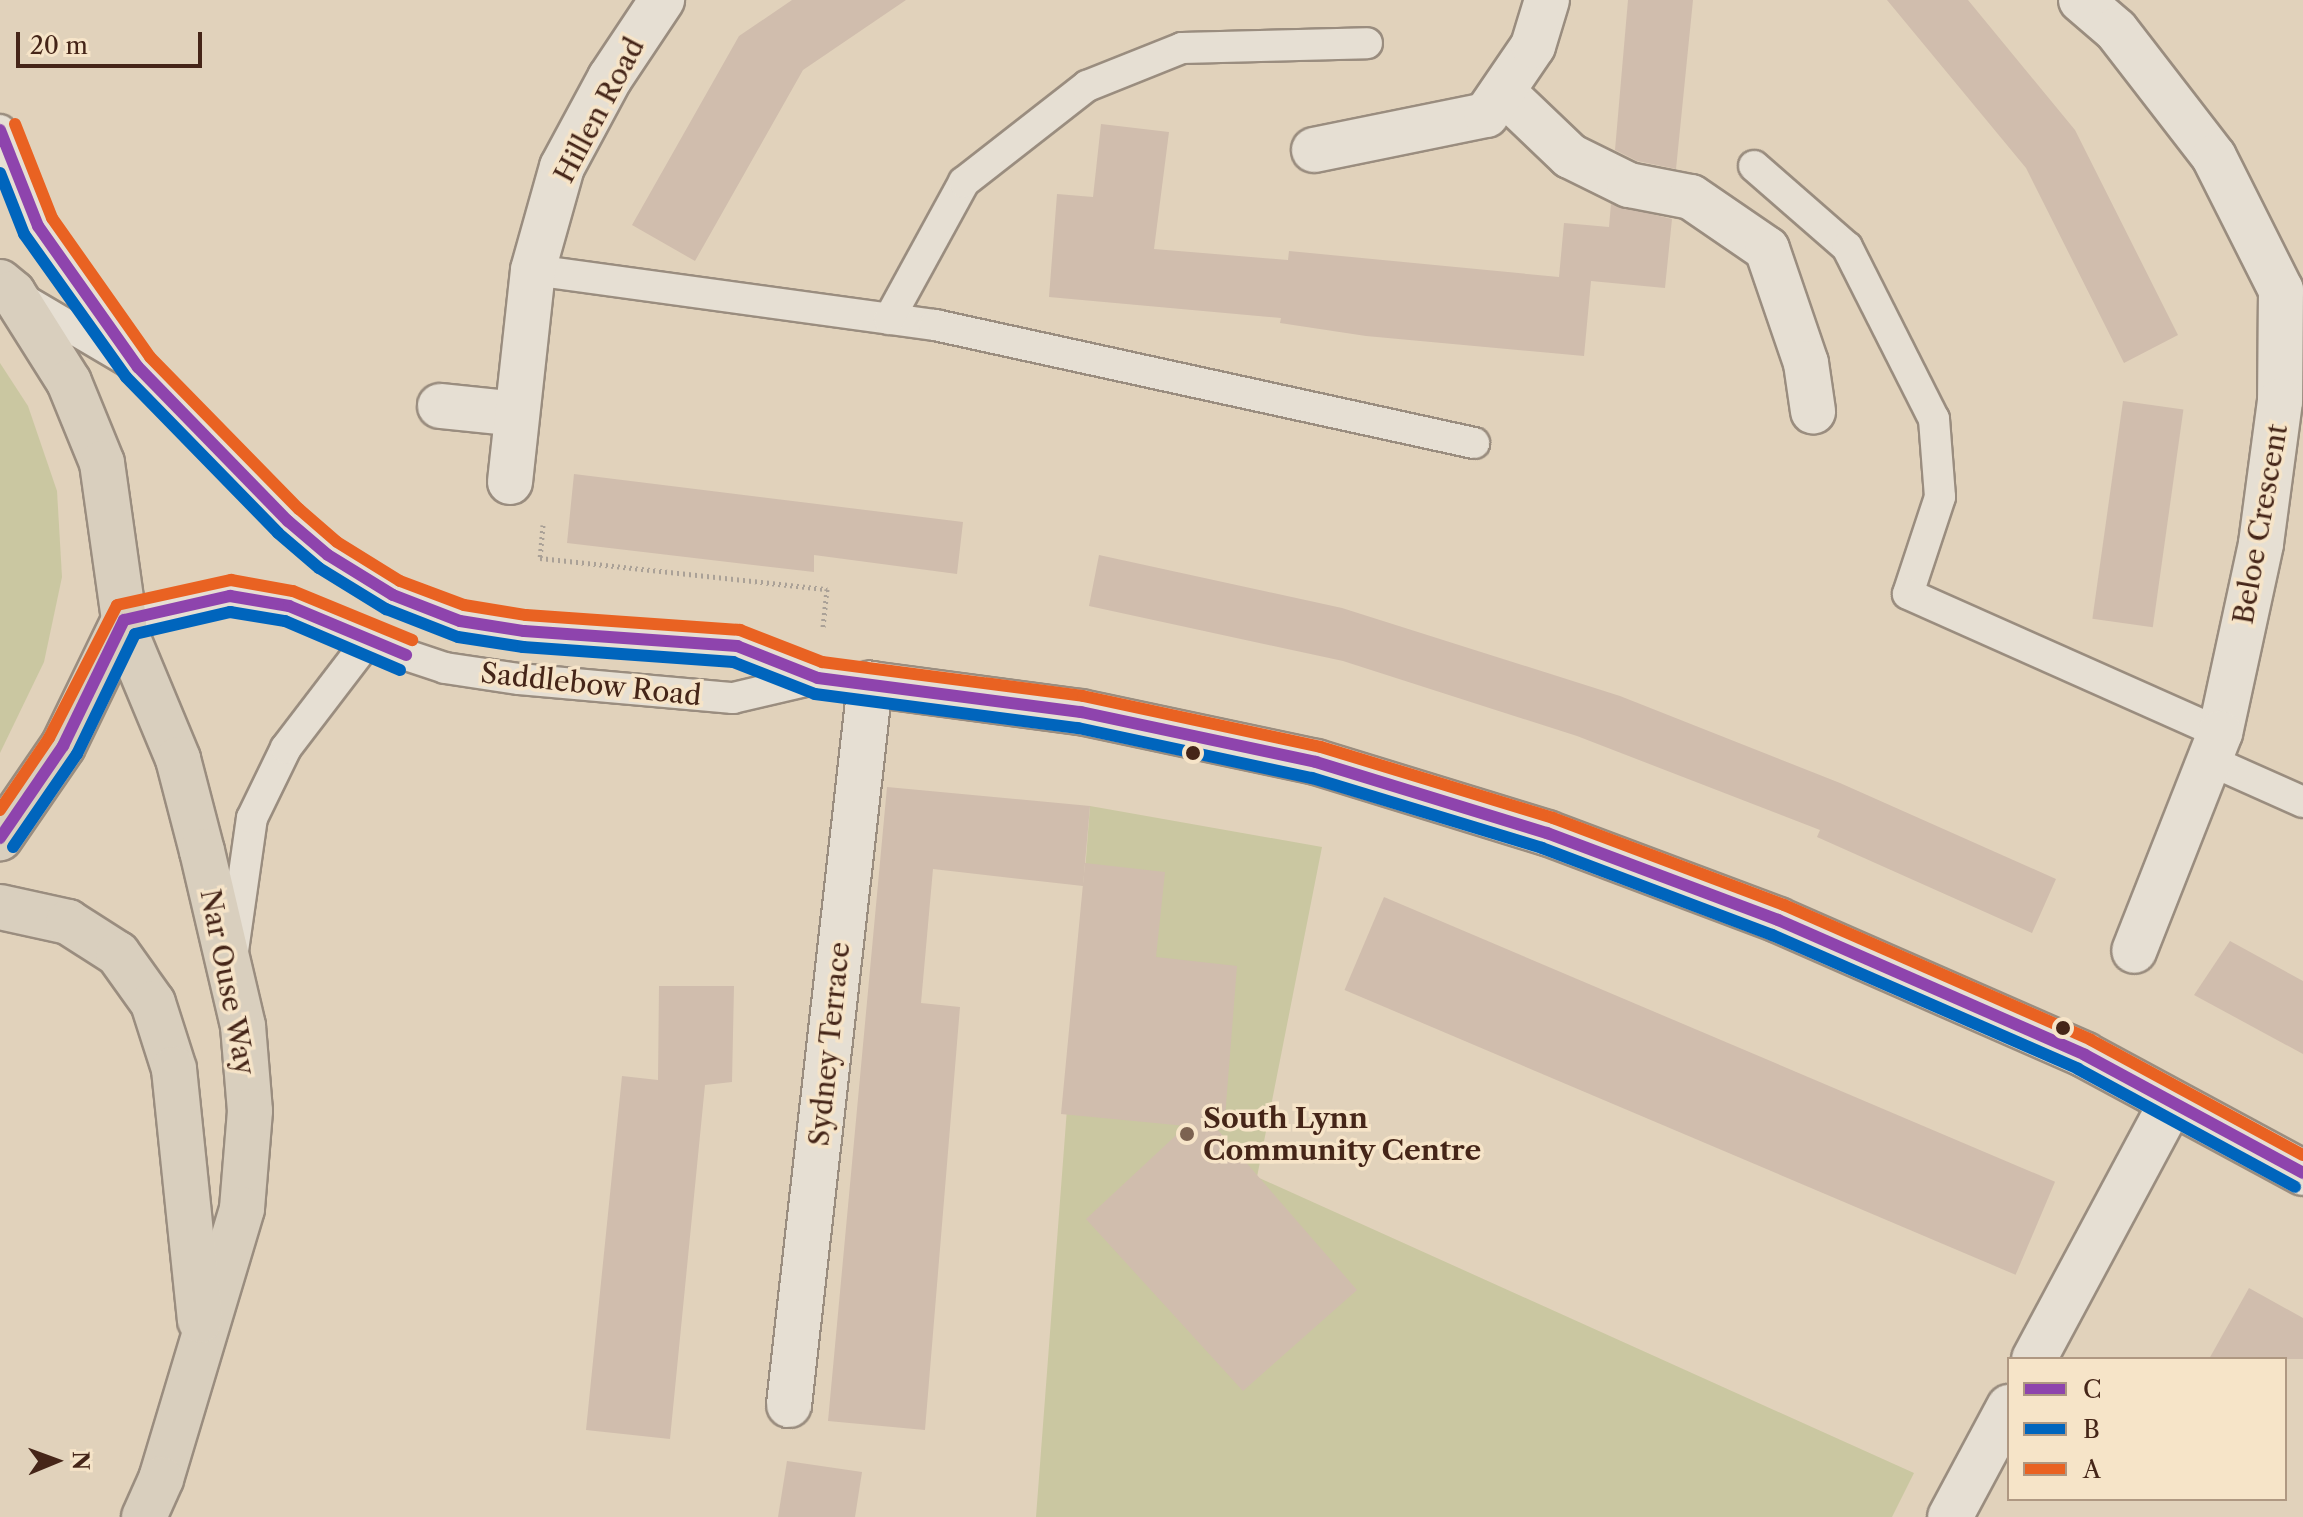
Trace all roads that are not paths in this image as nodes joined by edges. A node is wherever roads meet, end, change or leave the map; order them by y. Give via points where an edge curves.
1 (662, 0) edge
2 (1547, 0) edge
3 (2081, 0) edge
4 (1367, 43) dead end
5 (1503, 92) junction
6 (0, 130) edge
7 (1314, 150) dead end
8 (1754, 166) dead end
9 (533, 270) junction
10 (2292, 286) edge
11 (6, 287) edge
12 (889, 319) junction
13 (138, 367) junction
14 (440, 406) dead end
15 (1813, 411) dead end
16 (517, 414) junction
17 (1474, 443) dead end
18 (510, 482) road end
19 (124, 624) junction
20 (367, 642) junction
21 (818, 678) junction
22 (870, 684) junction
23 (2216, 747) junction
24 (2303, 802) edge
25 (0, 838) edge
26 (0, 907) edge
27 (2134, 951) dead end
28 (230, 969) junction
29 (2171, 1104) junction
30 (2303, 1173) edge
31 (203, 1343) junction
32 (2035, 1357) edge
33 (789, 1405) dead end
34 (2007, 1411) edge
35 (144, 1517) edge
36 (1950, 1517) edge

1 - 9 street, Hillen Road via 610,78 562,167
2 - 5 street via 1533,46
3 - 10 street, Beloe Crescent via 2116,30 2214,157
4 - 12 lane via 1182,48 1087,86 964,182
5 - 7 street via 1486,115
5 - 15 street via 1570,156 1629,185 1691,197 1767,249 1806,363
6 - 13 lane via 38,226
8 - 23 lane via 1847,247 1934,419 1940,497 1908,594
9 - 12 lane
9 - 16 street, Hillen Road
10 - 23 street, Beloe Crescent via 2263,530
11 - 13 lane, Saddlebow Road
11 - 19 main road, Nar Ouse Way via 69,382 102,463
12 - 17 lane
13 - 21 lane, Saddlebow Road via 288,521 328,555 393,595 460,621 524,631 737,646
14 - 16 street
16 - 18 street, Hillen Road
19 - 20 lane, Saddlebow Road via 230,596 289,606
19 - 25 main road via 63,746
19 - 28 main road, Nar Ouse Way via 178,759
20 - 21 lane, Saddlebow Road via 445,668 733,698
20 - 28 lane via 286,748 252,818
21 - 22 lane, Saddlebow Road
22 - 29 street, Saddlebow Road via 1081,712 1316,762 1547,833 1778,920 2085,1055
22 - 33 street, Sydney Terrace
23 - 24 lane
23 - 27 street, Beloe Crescent
26 - 31 main road, Nar Ouse Way via 68,922 118,954 153,1003 174,1069
28 - 31 main road, Nar Ouse Way via 243,1026 250,1111 242,1209
29 - 30 street, Saddlebow Road
29 - 32 street
31 - 35 main road, Nar Ouse Way
34 - 36 street

